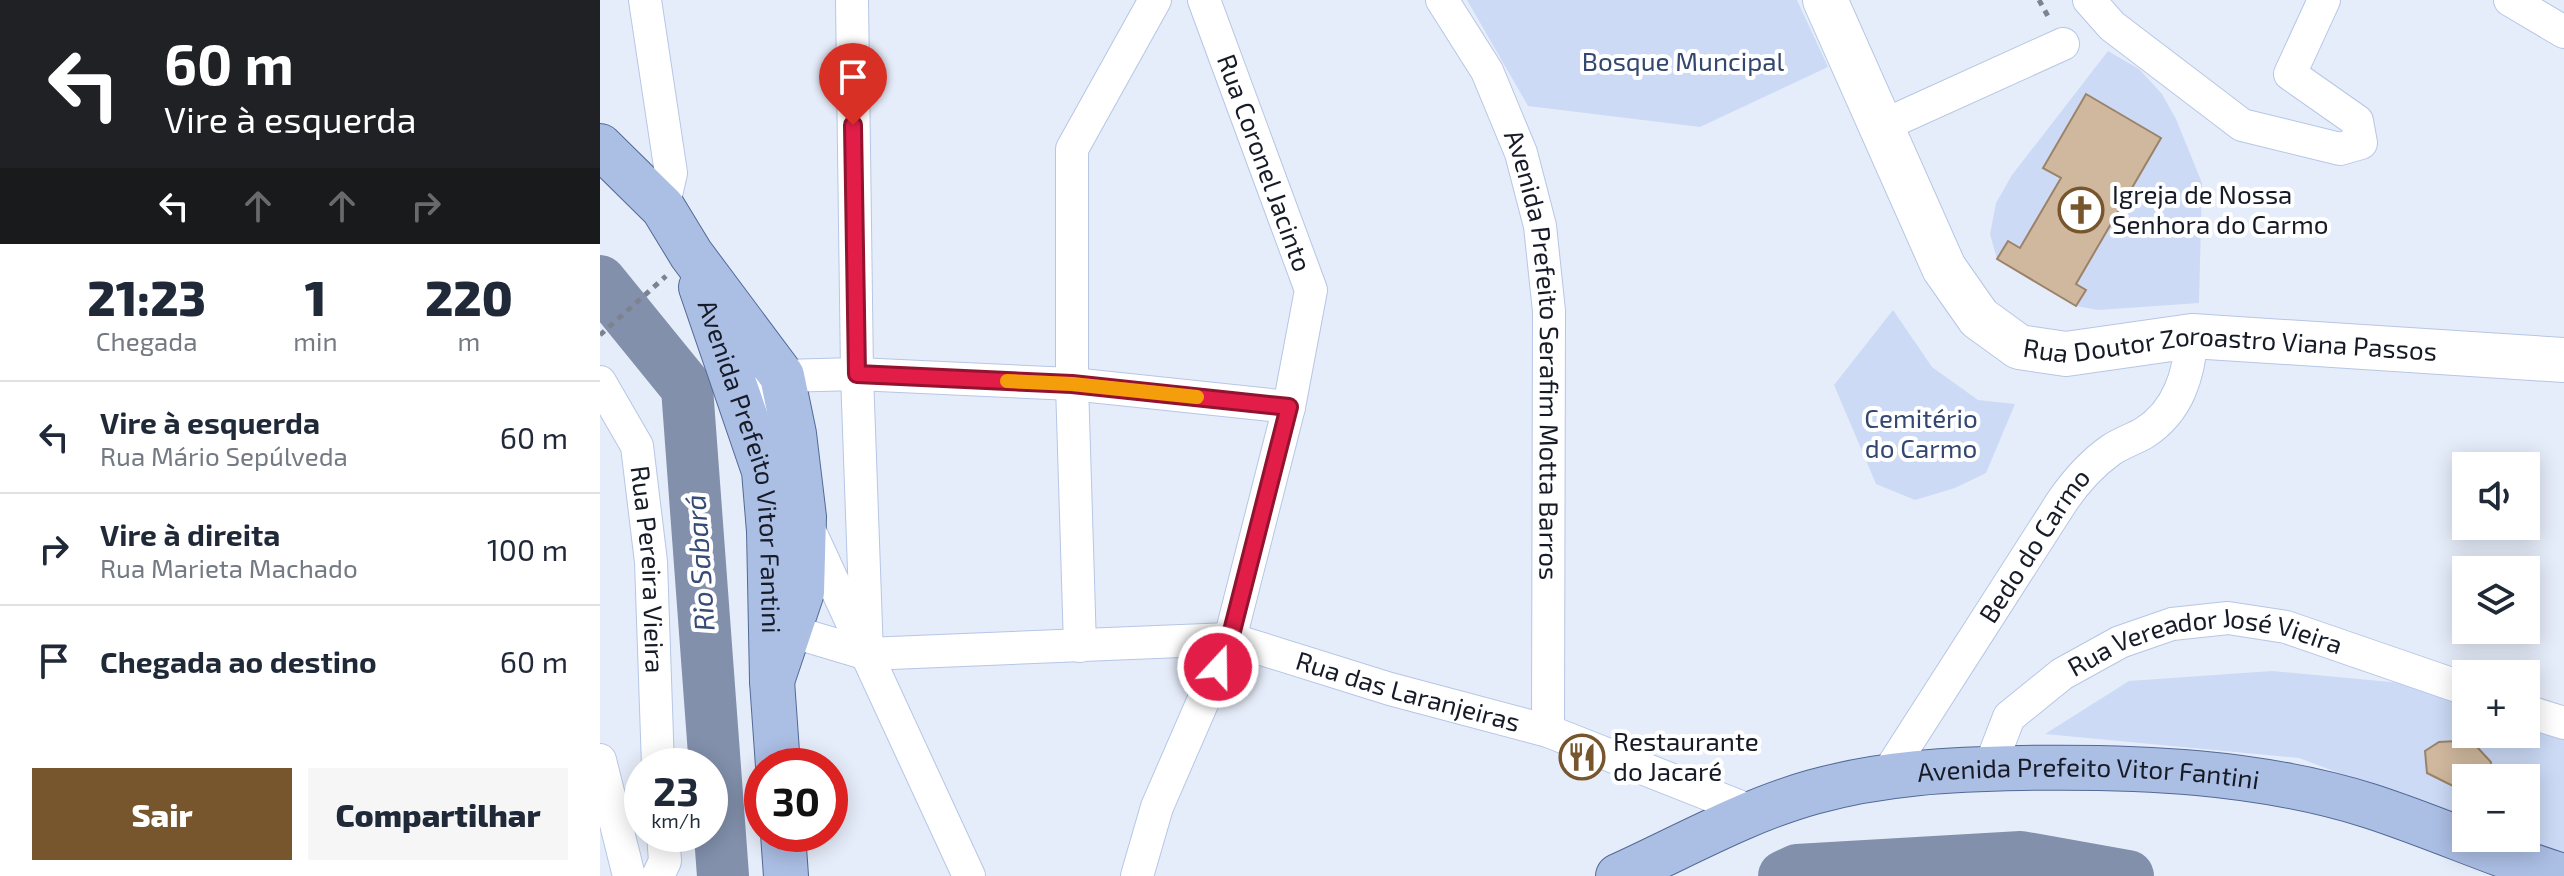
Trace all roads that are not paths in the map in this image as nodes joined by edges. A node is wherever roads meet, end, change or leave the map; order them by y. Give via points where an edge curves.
1 (645, 0) edge
2 (852, 0) edge
3 (1155, 0) edge
4 (1204, 0) edge
5 (1442, 0) edge
6 (1825, 0) edge
7 (2089, 0) edge
8 (2324, 0) edge
9 (2510, 0) edge
10 (2564, 32) edge
11 (2063, 44) dead end
12 (1882, 126) junction
13 (600, 146) edge
14 (663, 208) junction
15 (680, 264) junction
16 (2192, 336) junction
17 (2564, 360) edge
18 (857, 374) junction
19 (782, 376) junction
20 (600, 382) edge
21 (1072, 384) junction
22 (1289, 407) junction
23 (747, 420) junction
24 (804, 517) junction
25 (781, 620) junction
26 (1230, 639) junction
27 (1080, 646) junction
28 (867, 654) junction
29 (2452, 684) edge
30 (2540, 715) edge
31 (2564, 723) edge
32 (1548, 731) junction
33 (657, 748) edge
34 (777, 748) edge
35 (600, 760) edge
36 (1989, 769) junction
37 (1886, 776) junction
38 (1756, 813) junction
39 (664, 852) edge
40 (784, 852) edge
41 (629, 876) edge
42 (658, 876) edge
43 (786, 876) edge
44 (969, 876) edge
45 (1137, 876) edge
46 (1618, 876) edge
47 (2563, 876) edge

1 - 14 street via 671,173
2 - 18 street
3 - 21 street via 1072,149
4 - 22 street, Rua Coronel Jacinto via 1311,290
5 - 32 street, Avenida Prefeito Serafim Motta Barros via 1487,71 1521,153 1540,226 1549,311
6 - 12 main road, Rua Doutor Zoroastro Viana Passos
7 - 8 street via 2112,26 2242,125 2340,149 2361,143 2357,121 2290,74
9 - 10 street
11 - 12 street
12 - 16 main road, Rua Doutor Zoroastro Viana Passos via 1944,268 1979,318 2019,347 2066,354
13 - 14 main road, Avenida Prefeito Vitor Fantini
14 - 15 main road, Avenida Prefeito Vitor Fantini
15 - 19 main road, Avenida Prefeito Vitor Fantini
15 - 23 main road, Avenida Prefeito Vitor Fantini via 708,312
16 - 17 main road, Rua Doutor Zoroastro Viana Passos
16 - 37 street, Bedo do Carmo via 2182,390 2167,413 2084,472
18 - 19 street
18 - 21 street
18 - 28 street
19 - 23 street via 765,390
19 - 24 main road, Avenida Prefeito Vitor Fantini
20 - 33 street, Rua Pereira Vieira via 637,446 651,562
21 - 22 street
21 - 27 street
22 - 26 street, Rua Coronel Jacinto
23 - 25 main road, Avenida Prefeito Vitor Fantini via 764,471
24 - 25 main road, Avenida Prefeito Vitor Fantini via 802,592
24 - 28 street
25 - 28 street, Rua das Laranjeiras
25 - 34 main road, Avenida Prefeito Vitor Fantini via 772,681
26 - 27 street, Rua das Laranjeiras
26 - 32 street, Rua das Laranjeiras
26 - 45 street, Rua Coronel Jacinto via 1157,807
27 - 28 street, Rua das Laranjeiras
28 - 44 street
29 - 36 street, Rua Vereador José Vieira via 2286,627 2228,618 2172,624 2120,642 2062,674 2009,717
30 - 31 street
32 - 38 street, Rua das Laranjeiras
35 - 41 street
36 - 37 main road, Avenida Prefeito Vitor Fantini
36 - 47 main road, Avenida Prefeito Vitor Fantini via 2076,767 2271,783 2368,806
37 - 38 main road, Avenida Prefeito Vitor Fantini
38 - 46 main road, Avenida Prefeito Vitor Fantini
39 - 42 street
40 - 43 main road

